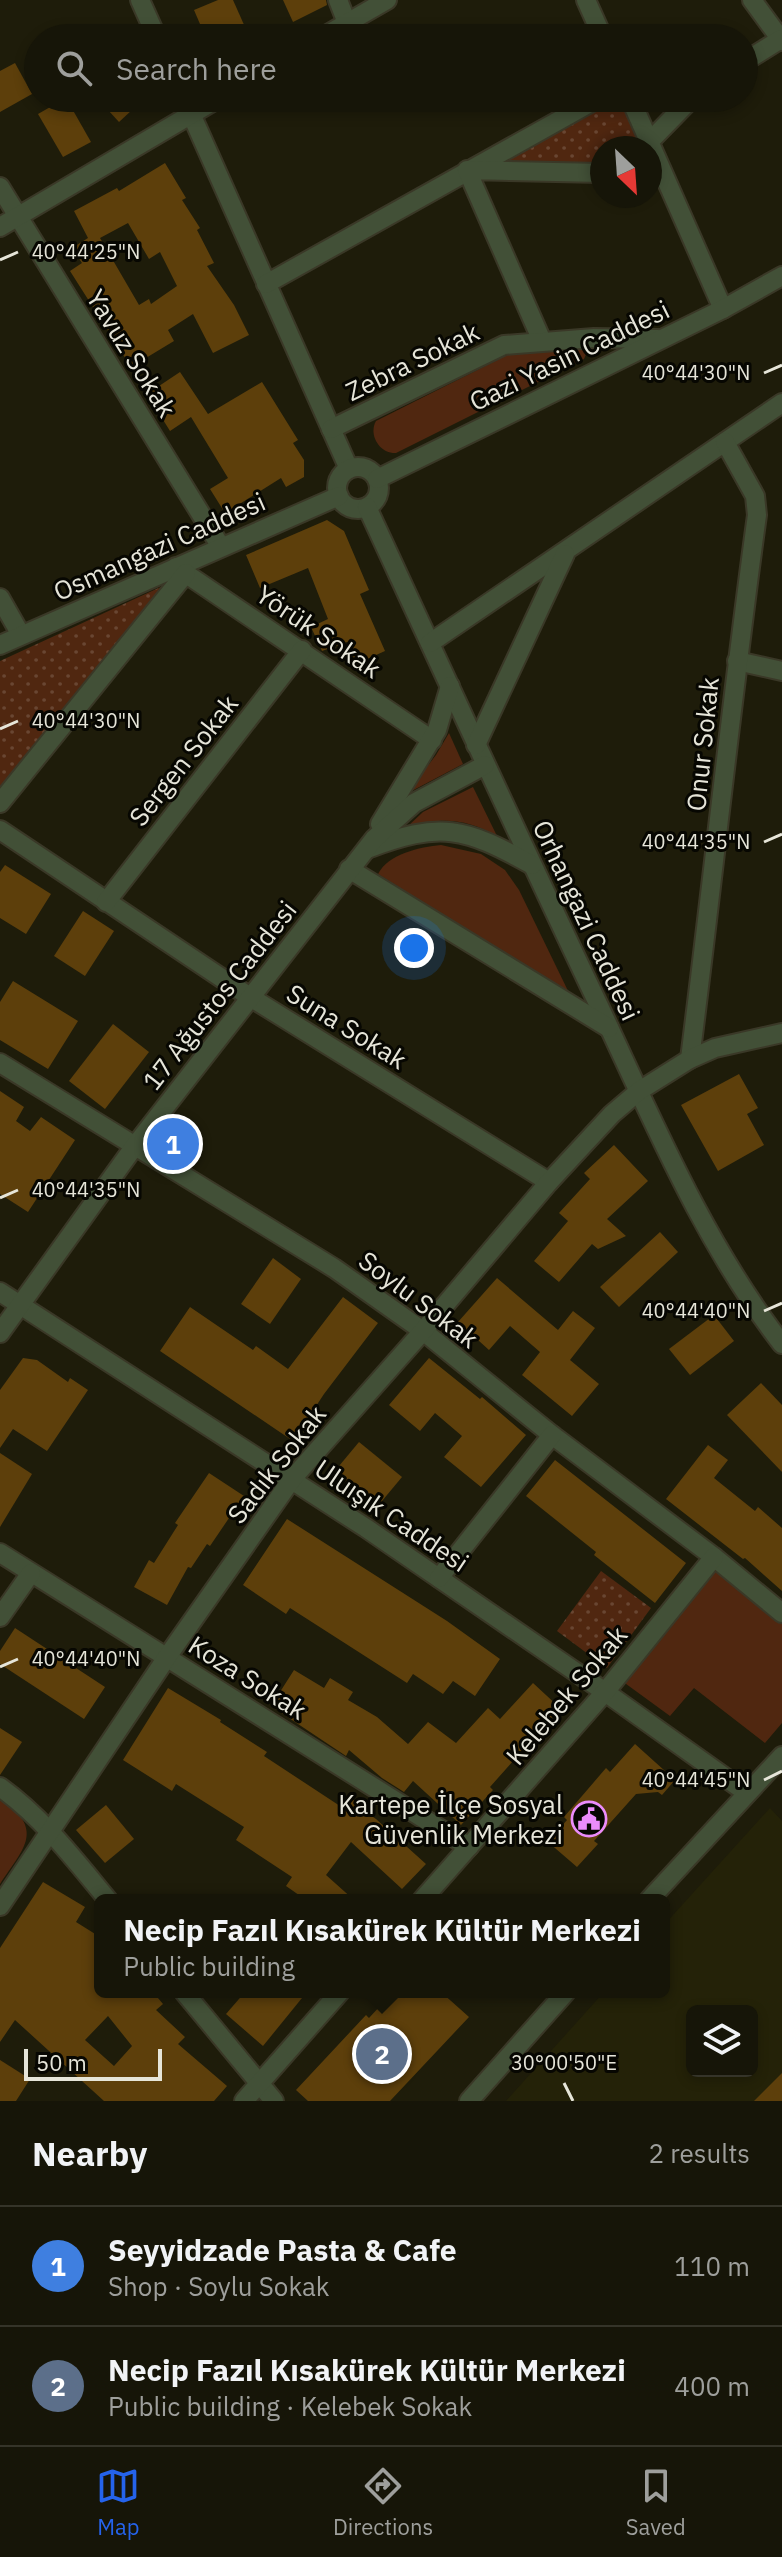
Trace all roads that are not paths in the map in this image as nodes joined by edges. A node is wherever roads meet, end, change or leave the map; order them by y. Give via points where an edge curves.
1 (140, 0) edge
2 (338, 0) edge
3 (387, 0) edge
4 (752, 0) edge
5 (594, 3) edge
6 (347, 23) joint
7 (151, 24) edge
8 (599, 24) edge
9 (781, 40) edge
10 (758, 54) edge
11 (179, 112) edge
12 (191, 112) edge
13 (573, 112) edge
14 (637, 112) edge
15 (678, 112) edge
16 (648, 136) edge
17 (655, 136) edge
18 (467, 170) junction
19 (590, 173) edge
20 (662, 184) edge
21 (0, 187) edge
22 (17, 216) junction
23 (0, 227) edge
24 (781, 277) edge
25 (266, 284) junction
26 (723, 309) junction
27 (661, 339) junction
28 (542, 341) junction
29 (782, 403) edge
30 (331, 429) junction
31 (725, 442) junction
32 (349, 469) junction
33 (377, 479) junction
34 (339, 496) junction
35 (367, 507) junction
36 (221, 547) junction
37 (566, 552) junction
38 (181, 570) junction
39 (0, 598) edge
40 (21, 635) junction
41 (430, 643) junction
42 (0, 645) edge
43 (302, 650) junction
44 (737, 661) junction
45 (782, 671) edge
46 (450, 686) junction
47 (432, 740) junction
48 (476, 745) junction
49 (485, 765) junction
50 (0, 803) edge
51 (0, 830) edge
52 (365, 850) junction
53 (532, 865) junction
54 (349, 869) junction
55 (106, 902) junction
56 (250, 997) junction
57 (609, 1028) junction
58 (782, 1033) edge
59 (690, 1059) junction
60 (0, 1063) edge
61 (639, 1091) junction
62 (134, 1147) junction
63 (549, 1182) junction
64 (0, 1292) edge
65 (20, 1304) junction
66 (423, 1331) junction
67 (0, 1333) edge
68 (782, 1344) edge
69 (552, 1435) junction
70 (292, 1479) junction
71 (0, 1553) edge
72 (714, 1557) junction
73 (31, 1573) junction
74 (439, 1578) junction
75 (782, 1613) edge
76 (0, 1617) edge
77 (167, 1657) junction
78 (605, 1692) junction
79 (782, 1756) edge
80 (0, 1787) edge
81 (747, 1793) junction
82 (51, 1832) junction
83 (469, 1847) junction
84 (103, 1894) edge
85 (427, 1894) edge
86 (654, 1894) edge
87 (0, 1906) edge
88 (189, 1998) edge
89 (335, 1998) edge
90 (561, 1998) edge
91 (259, 2083) junction
92 (244, 2101) edge
93 (274, 2101) edge
94 (469, 2101) edge

1 - 7 street
2 - 6 street
3 - 6 street
4 - 9 street
5 - 8 street
9 - 10 street
11 - 22 street
12 - 25 street
13 - 18 street
14 - 16 street
15 - 17 street
18 - 19 street
18 - 25 street
18 - 28 street
20 - 26 street
21 - 22 street, Yavuz Sokak
22 - 23 street
22 - 36 street, Yavuz Sokak
24 - 26 street, Gazi Yasin Caddesi
25 - 30 street
26 - 27 street, Gazi Yasin Caddesi
27 - 28 street, Zebra Sokak
27 - 33 street, Gazi Yasin Caddesi
28 - 30 street, Zebra Sokak via 504,345
29 - 31 street
30 - 32 street
31 - 37 street
31 - 44 street, Onur Sokak via 757,505
32 - 33 street via 362,467
32 - 34 street via 339,479
33 - 35 street via 377,498
34 - 35 street via 353,508
34 - 36 street, Osmangazi Caddesi
35 - 41 street, Orhangazi Caddesi
36 - 38 street, Osmangazi Caddesi
37 - 41 street
37 - 48 street
38 - 40 street, Osmangazi Caddesi
38 - 43 street, Yörük Sokak
38 - 50 street
39 - 40 street
40 - 42 street, Osmangazi Caddesi
41 - 46 street, Orhangazi Caddesi
43 - 47 street, Yörük Sokak
43 - 55 street, Sergen Sokak
44 - 45 street
44 - 59 street, Onur Sokak
46 - 47 street
46 - 48 street, Orhangazi Caddesi
47 - 52 street
48 - 49 street, Orhangazi Caddesi
49 - 52 street, 17 Ağustos Caddesi via 414,803
49 - 53 street, Orhangazi Caddesi
51 - 55 street, Suna Sokak
52 - 53 street via 401,836 447,831 495,845
52 - 54 street, 17 Ağustos Caddesi
53 - 57 street, Orhangazi Caddesi
54 - 56 street, 17 Ağustos Caddesi
54 - 57 street
55 - 56 street, Suna Sokak
56 - 62 street, 17 Ağustos Caddesi
56 - 63 street, Suna Sokak
57 - 61 street, Orhangazi Caddesi
58 - 59 street, Sadık Sokak
59 - 61 street, Sadık Sokak
60 - 62 street, Soylu Sokak
61 - 63 street, Sadık Sokak
61 - 68 street, Orhangazi Caddesi via 727,1264
62 - 65 street, 17 Ağustos Caddesi
62 - 66 street, Soylu Sokak via 334,1268
63 - 66 street, Sadık Sokak
64 - 65 street, Uluışık Caddesi
65 - 67 street, 17 Ağustos Caddesi
65 - 70 street, Uluışık Caddesi
66 - 69 street, Soylu Sokak
66 - 70 street, Sadık Sokak
69 - 72 street, Soylu Sokak
69 - 74 street
70 - 74 street, Uluışık Caddesi
70 - 77 street, Sadık Sokak
71 - 73 street, Koza Sokak
72 - 75 street, Soylu Sokak
72 - 78 street, Kelebek Sokak
73 - 76 street
73 - 77 street, Koza Sokak
74 - 78 street, Uluışık Caddesi
77 - 82 street, Sadık Sokak
77 - 83 street, Koza Sokak
78 - 81 street, Uluışık Caddesi
78 - 83 street, Kelebek Sokak
79 - 81 street
80 - 82 street
81 - 86 street
82 - 84 street
82 - 87 street, Sadık Sokak
83 - 85 street, Kelebek Sokak
88 - 91 street
89 - 91 street
90 - 94 street
91 - 92 street
91 - 93 street

